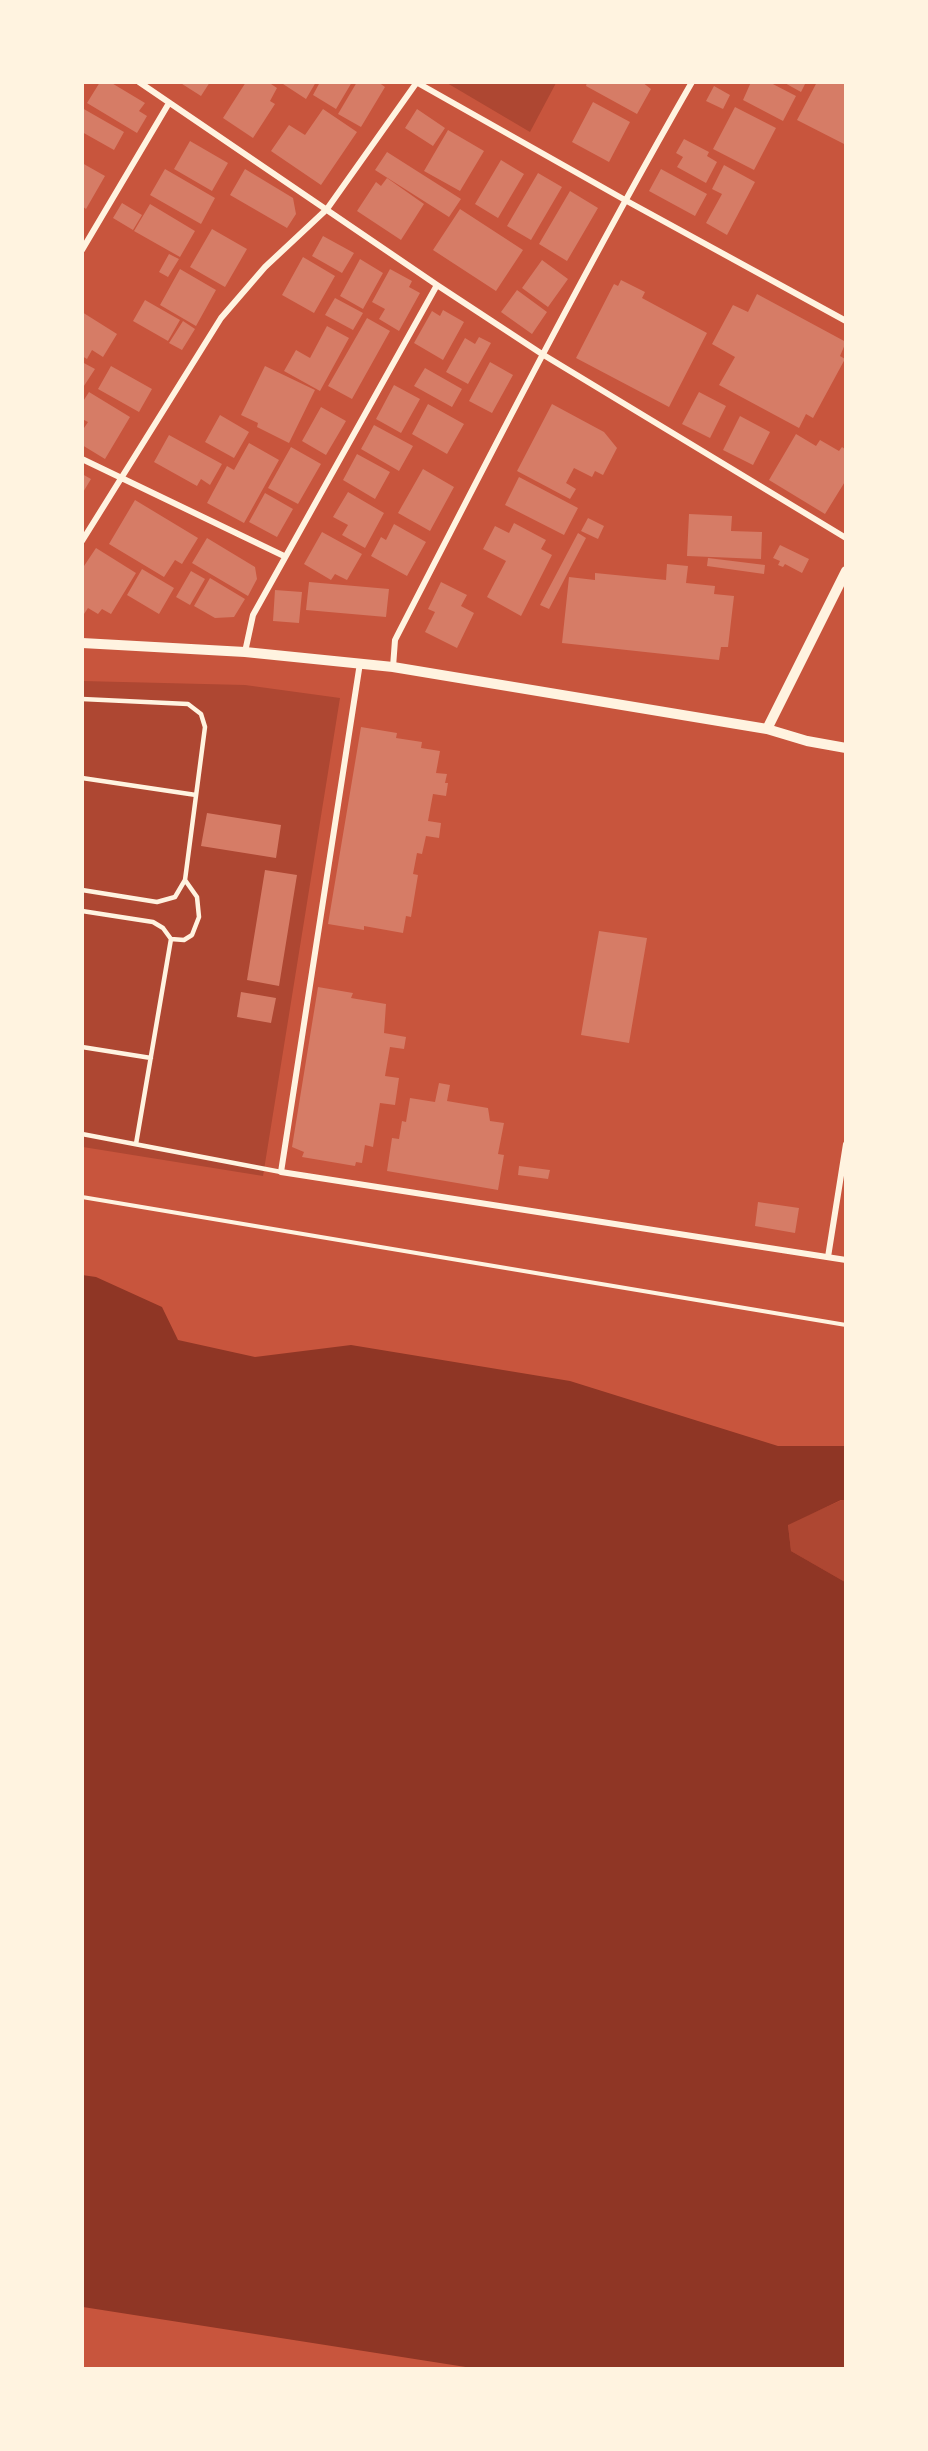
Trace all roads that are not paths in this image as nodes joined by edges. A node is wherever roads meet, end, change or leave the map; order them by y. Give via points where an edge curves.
1 (139, 82) edge
2 (692, 82) edge
3 (417, 83) edge
4 (169, 103) junction
5 (625, 200) junction
6 (327, 209) junction
7 (82, 250) edge
8 (437, 285) junction
9 (846, 321) edge
10 (542, 354) junction
11 (82, 459) edge
12 (121, 478) junction
13 (846, 538) edge
14 (82, 541) edge
15 (284, 556) junction
16 (846, 571) edge
17 (82, 643) edge
18 (245, 652) junction
19 (360, 663) junction
20 (393, 667) junction
21 (82, 699) edge
22 (767, 729) junction
23 (846, 748) edge
24 (82, 778) edge
25 (196, 795) junction
26 (185, 880) junction
27 (82, 890) edge
28 (82, 911) edge
29 (171, 939) junction
30 (82, 1047) edge
31 (151, 1058) junction
32 (82, 1134) edge
33 (136, 1144) junction
34 (846, 1144) edge
35 (281, 1172) junction
36 (828, 1257) junction
37 (846, 1260) edge

1 - 4 street
2 - 5 street
3 - 5 street
3 - 6 street
4 - 6 street
4 - 7 street
5 - 9 street
5 - 10 street
6 - 8 street
6 - 12 street via 265,267 221,318
8 - 10 street
8 - 15 street
10 - 13 street
10 - 20 street via 395,640
11 - 12 street
12 - 14 street
12 - 15 street
15 - 18 street via 253,615
16 - 22 street
17 - 18 street
18 - 19 street
19 - 20 street
19 - 35 street
20 - 22 street
21 - 25 lane via 188,704 201,714 205,727
22 - 23 street
24 - 25 lane
25 - 26 lane
26 - 27 lane via 175,897 157,902
26 - 29 lane via 197,897 200,917 192,935 184,940
28 - 29 lane via 153,922
29 - 31 lane
30 - 31 lane
31 - 33 lane
32 - 33 lane
33 - 35 lane
34 - 36 street
35 - 36 street
36 - 37 street

